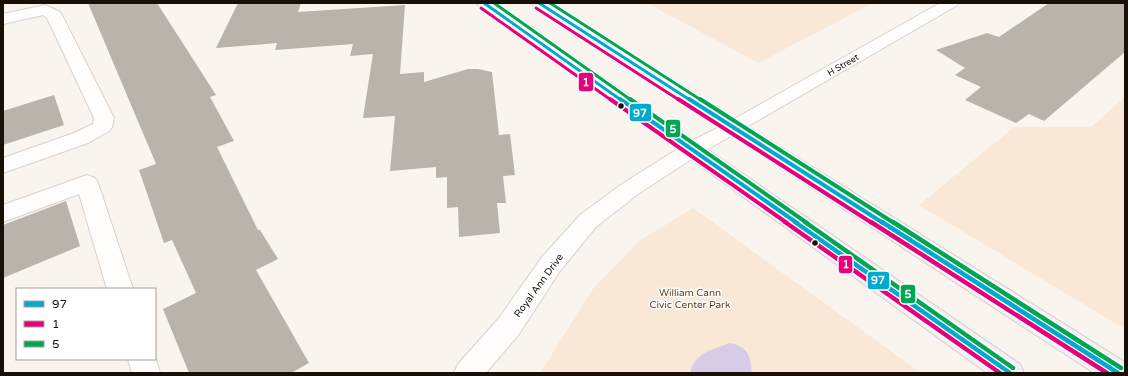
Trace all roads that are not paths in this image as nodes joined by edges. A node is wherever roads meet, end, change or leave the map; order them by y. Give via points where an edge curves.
1 (484, 3) edge
2 (539, 3) edge
3 (951, 3) edge
4 (3, 19) edge
5 (734, 127) junction
6 (691, 150) junction
7 (3, 166) edge
8 (3, 214) edge
9 (120, 288) edge
10 (142, 360) edge
11 (146, 373) edge
12 (468, 373) edge
13 (1010, 373) edge
14 (1118, 373) edge

1 - 6 main road
2 - 5 main road
3 - 5 street, H Street
4 - 7 street via 45,10 54,15 104,118 102,127 81,138
5 - 6 street, Royal Ann Drive
5 - 14 main road
6 - 12 street, Royal Ann Drive via 630,189 588,221 551,264 509,326
6 - 13 main road
8 - 9 street via 88,183
10 - 11 street

